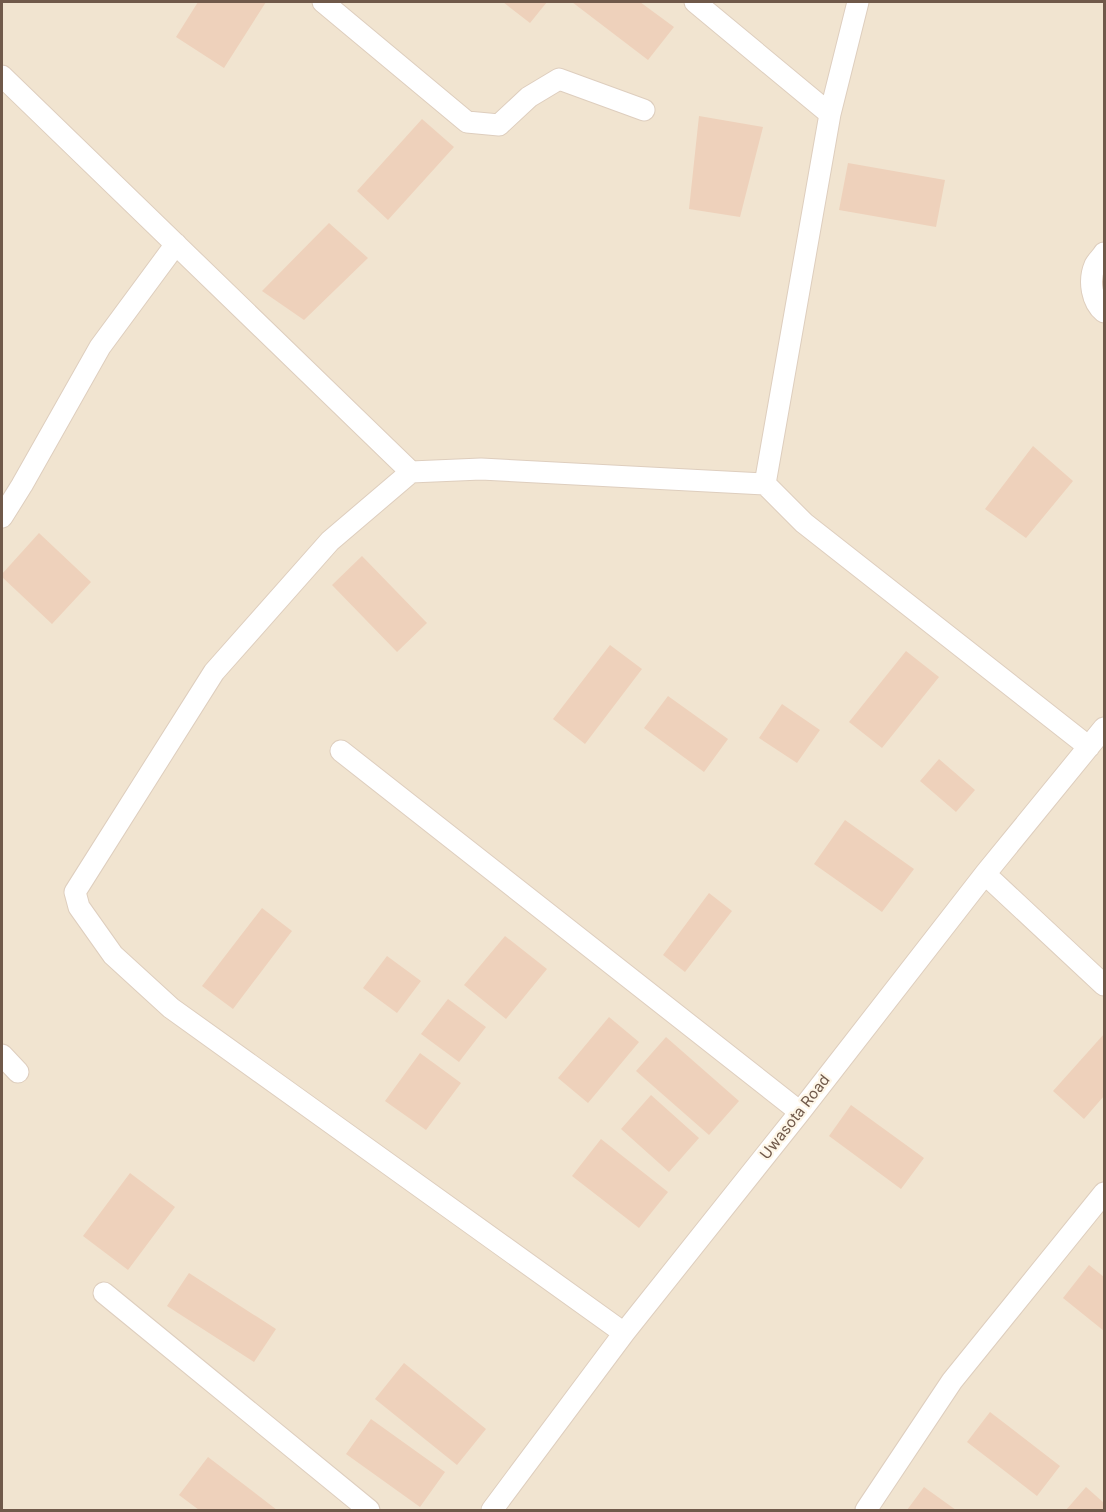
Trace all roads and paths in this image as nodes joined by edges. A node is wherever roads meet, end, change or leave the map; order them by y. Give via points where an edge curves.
1 (324, 2) edge
2 (695, 2) edge
3 (858, 2) edge
4 (2, 76) edge
5 (644, 110) dead end
6 (830, 114) junction
7 (176, 244) junction
8 (1104, 253) edge
9 (1104, 312) edge
10 (411, 472) junction
11 (765, 484) junction
12 (2, 517) edge
13 (1104, 728) edge
14 (1089, 747) junction
15 (341, 752) dead end
16 (985, 874) junction
17 (1104, 985) edge
18 (2, 1055) edge
19 (18, 1072) dead end
20 (800, 1112) junction
21 (1104, 1193) edge
22 (104, 1293) dead end
23 (624, 1333) junction
24 (369, 1510) edge
25 (492, 1510) edge
26 (866, 1510) edge

1 - 5 street via 467,122 499,125 529,97 559,79
2 - 6 street
3 - 6 street
4 - 7 street
6 - 11 street
7 - 10 street
7 - 12 street via 100,347
8 - 9 street via 1095,265 1091,285 1097,306
10 - 11 street via 481,469
10 - 23 street via 330,541 214,672 75,892 79,907 113,955 171,1008
11 - 14 street via 804,523
13 - 14 street, Uwasota Road
14 - 16 street, Uwasota Road
15 - 20 street
16 - 17 street
16 - 20 street, Uwasota Road
18 - 19 street
20 - 23 street, Uwasota Road
21 - 26 street via 952,1381
22 - 24 street
23 - 25 street, Uwasota Road

